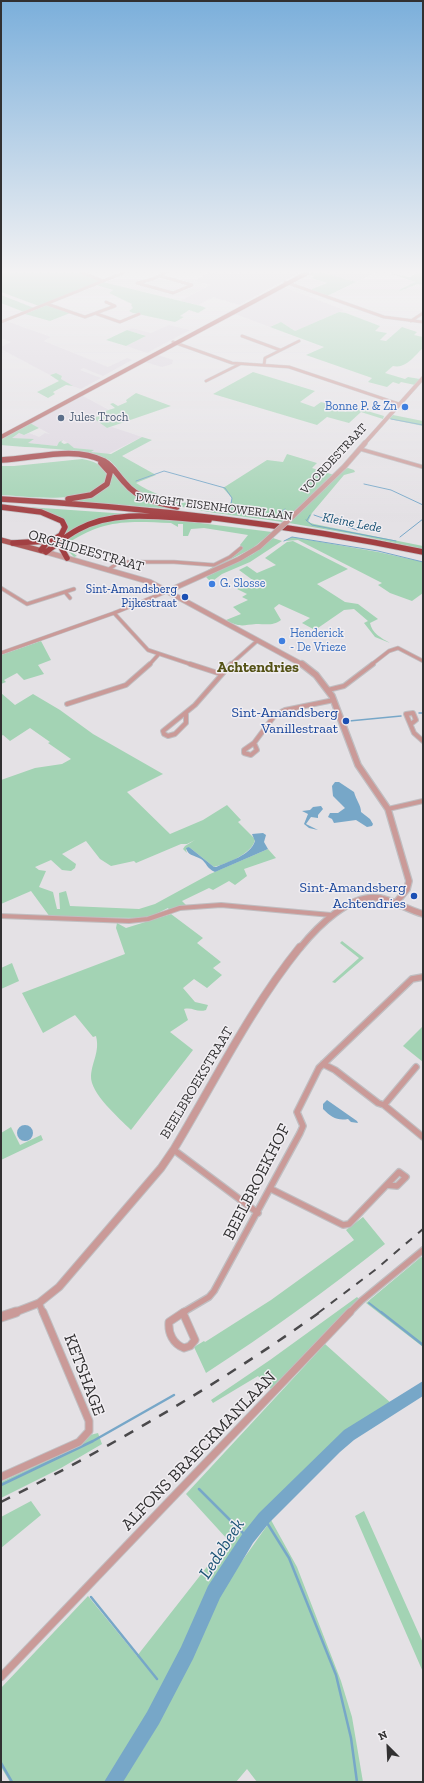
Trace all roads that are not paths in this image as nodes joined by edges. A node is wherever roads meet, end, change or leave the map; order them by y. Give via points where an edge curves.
1 (148, 356) edge
2 (150, 356) edge
3 (216, 356) edge
4 (268, 356) edge
5 (240, 364) junction
6 (264, 365) junction
7 (423, 378) edge
8 (208, 382) dead end
9 (78, 394) junction
10 (399, 404) junction
11 (27, 421) junction
12 (1, 434) edge
13 (1, 437) edge
14 (360, 449) junction
15 (1, 460) edge
16 (423, 467) edge
17 (1, 499) edge
18 (9, 500) junction
19 (1, 503) edge
20 (1, 507) edge
21 (215, 518) junction
22 (63, 539) junction
23 (1, 540) edge
24 (52, 540) junction
25 (13, 543) junction
26 (241, 548) dead end
27 (43, 551) junction
28 (423, 552) edge
29 (423, 556) edge
30 (67, 558) junction
31 (108, 570) junction
32 (1, 588) edge
33 (74, 589) dead end
34 (168, 591) junction
35 (65, 592) junction
36 (70, 598) dead end
37 (114, 613) junction
38 (257, 641) junction
39 (1, 652) edge
40 (158, 655) junction
41 (423, 661) edge
42 (221, 674) junction
43 (328, 690) junction
44 (334, 700) junction
45 (67, 704) dead end
46 (186, 713) junction
47 (411, 724) dead end
48 (423, 741) edge
49 (254, 742) dead end
50 (423, 801) edge
51 (388, 809) junction
52 (395, 904) junction
53 (423, 914) edge
54 (331, 915) junction
55 (1, 916) edge
56 (423, 976) edge
57 (323, 1064) junction
58 (416, 1067) dead end
59 (384, 1105) junction
60 (423, 1137) edge
61 (174, 1150) junction
62 (387, 1185) dead end
63 (271, 1189) junction
64 (258, 1213) junction
65 (423, 1250) edge
66 (40, 1303) junction
67 (182, 1313) junction
68 (1, 1317) edge
69 (1, 1477) edge
70 (1, 1677) edge

1 - 9 main road
2 - 9 main road
3 - 5 street
4 - 6 street via 265,358
5 - 6 street
5 - 8 street
6 - 10 street via 289,367
7 - 10 street, VOORDESTRAAT
9 - 11 main road
10 - 14 street, VOORDESTRAAT
11 - 12 main road
11 - 13 main road
14 - 16 street
14 - 34 street, VOORDESTRAAT, bridge via 259,547 239,559
15 - 18 highway via 18,462 75,456 96,461 110,473 110,479 102,489 83,497
15 - 21 highway via 82,454 112,467 127,486 144,497
17 - 18 highway, DWIGHT EISENHOWERLAAN
18 - 21 highway, DWIGHT EISENHOWERLAAN via 122,507
19 - 21 highway, DWIGHT EISENHOWERLAAN
20 - 24 highway via 41,512 60,519 65,529 58,538
21 - 22 highway via 112,517 83,526
21 - 28 highway, DWIGHT EISENHOWERLAAN via 323,532
21 - 29 highway, DWIGHT EISENHOWERLAAN
22 - 27 highway
22 - 30 highway via 61,550
23 - 25 main road, ORCHIDEESTRAAT
24 - 25 highway via 41,543
24 - 27 highway via 43,546
25 - 27 main road, ORCHIDEESTRAAT
26 - 31 street via 230,557 214,564 119,562
27 - 30 street, ORCHIDEESTRAAT
30 - 31 street, ORCHIDEESTRAAT
31 - 34 street, ORCHIDEESTRAAT via 150,582
32 - 35 street via 27,604
33 - 35 street
34 - 37 street
34 - 38 street, ORCHIDEESTRAAT
35 - 36 street
37 - 39 street
37 - 40 street via 141,645
38 - 42 street via 235,658
38 - 43 street, ORCHIDEESTRAAT via 302,664 316,675
40 - 42 street
40 - 45 street via 135,679 125,685
41 - 43 street via 398,648 389,651 344,686
42 - 46 street
43 - 44 street, ORCHIDEESTRAAT
44 - 49 street via 285,710 275,715
44 - 51 street, ORCHIDEESTRAAT via 358,765
46 - 46 street via 163,731 164,734 175,734 186,723
47 - 48 street via 418,738
50 - 51 street
51 - 52 street, ORCHIDEESTRAAT via 409,881 407,889
52 - 53 street, BEELBROEKSTRAAT
52 - 54 street, BEELBROEKSTRAAT via 366,898 347,905
54 - 55 street via 221,905 180,908 151,918 129,921
54 - 61 street, BEELBROEKSTRAAT via 284,966 226,1059
56 - 57 street, BEELBROEKHOF via 412,979
57 - 59 street
57 - 63 street, BEELBROEKHOF via 298,1109 303,1126
58 - 59 street
59 - 60 street
61 - 64 street
61 - 66 street, BEELBROEKSTRAAT via 75,1269
62 - 63 street via 349,1224 343,1225
63 - 64 street, BEELBROEKHOF
64 - 67 street, BEELBROEKHOF via 214,1291 209,1297
65 - 70 street, ALFONS BRAECKMANLAAN via 361,1302
66 - 68 street, BEELBROEKSTRAAT
66 - 69 street, KETSHAGE via 89,1421 89,1431 79,1442
67 - 67 street, BEELBROEKHOF via 173,1318 168,1327 176,1343 184,1348 195,1340

